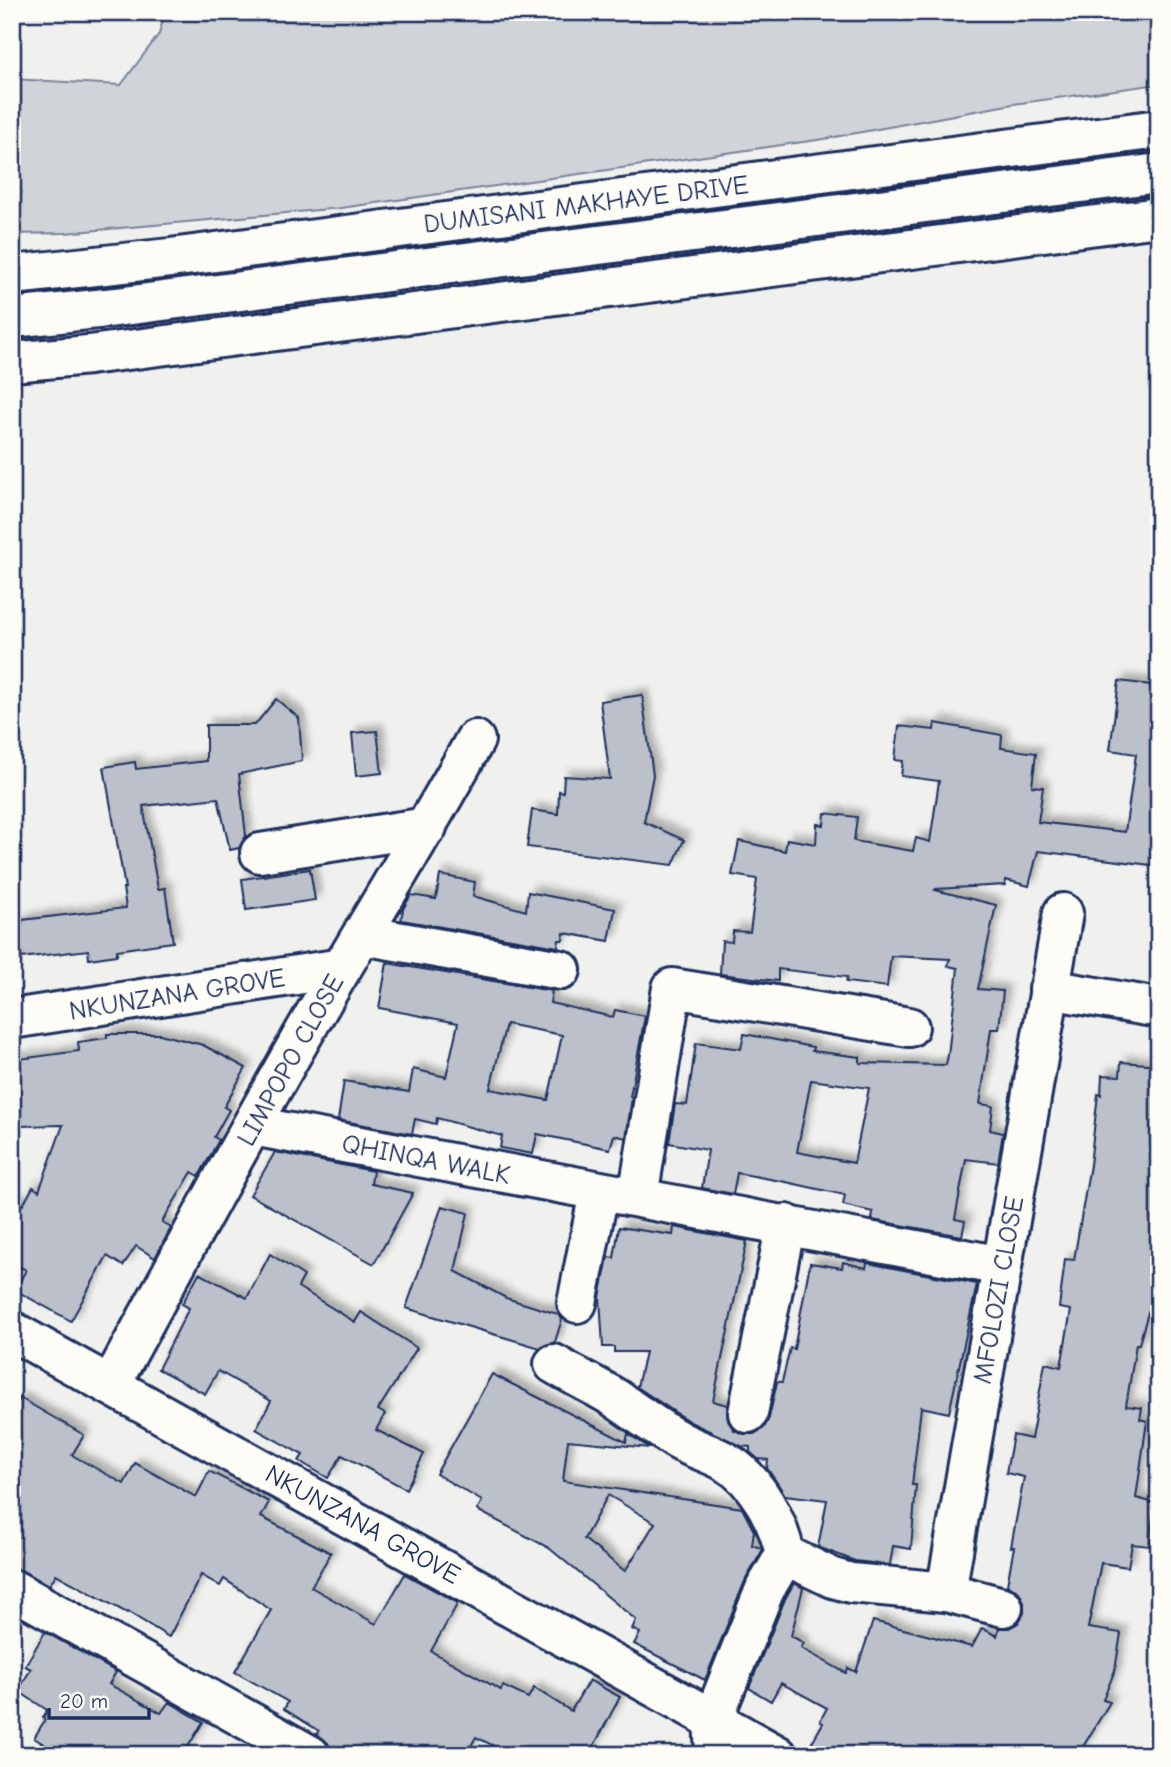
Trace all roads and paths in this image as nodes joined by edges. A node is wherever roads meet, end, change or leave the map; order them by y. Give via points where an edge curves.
1 (1159, 129) edge
2 (1159, 173) edge
3 (1159, 217) edge
4 (12, 275) edge
5 (12, 318) edge
6 (12, 362) edge
7 (475, 740) dead end
8 (427, 827) junction
9 (260, 853) dead end
10 (1063, 913) dead end
11 (362, 936) junction
12 (342, 968) junction
13 (561, 970) dead end
14 (1049, 989) junction
15 (1159, 1008) edge
16 (12, 1019) edge
17 (909, 1027) dead end
18 (253, 1126) junction
19 (599, 1192) junction
20 (638, 1197) junction
21 (786, 1224) junction
22 (1002, 1266) junction
23 (577, 1303) dead end
24 (12, 1331) edge
25 (554, 1364) dead end
26 (111, 1384) junction
27 (748, 1413) dead end
28 (785, 1555) junction
29 (12, 1589) edge
30 (946, 1592) junction
31 (1003, 1607) dead end
32 (714, 1737) edge
33 (310, 1755) edge
34 (777, 1755) edge

1 - 4 street, DUMISANI MAKHAYE DRIVE
2 - 5 street
3 - 6 street
7 - 8 street, LIMPOPO CLOSE
8 - 9 street
8 - 11 street, LIMPOPO CLOSE
10 - 14 street, MFOLOZI CLOSE
11 - 12 street, LIMPOPO CLOSE
11 - 13 street
12 - 16 street, NKUNZANA GROVE
12 - 18 street, LIMPOPO CLOSE
14 - 15 street
14 - 22 street, MFOLOZI CLOSE
17 - 20 street via 672,988
18 - 19 street, QHINQA WALK
18 - 26 street, LIMPOPO CLOSE
19 - 20 street, QHINQA WALK
19 - 23 street
20 - 21 street, QHINQA WALK
21 - 22 street, QHINQA WALK
21 - 27 street
22 - 30 street, MFOLOZI CLOSE
24 - 26 street, NKUNZANA GROVE
25 - 28 street via 612,1396 674,1439 739,1471 765,1505
26 - 32 street, NKUNZANA GROVE
28 - 30 street via 834,1578
28 - 32 street via 765,1589
29 - 33 street
30 - 31 street
32 - 34 street, NKUNZANA GROVE

